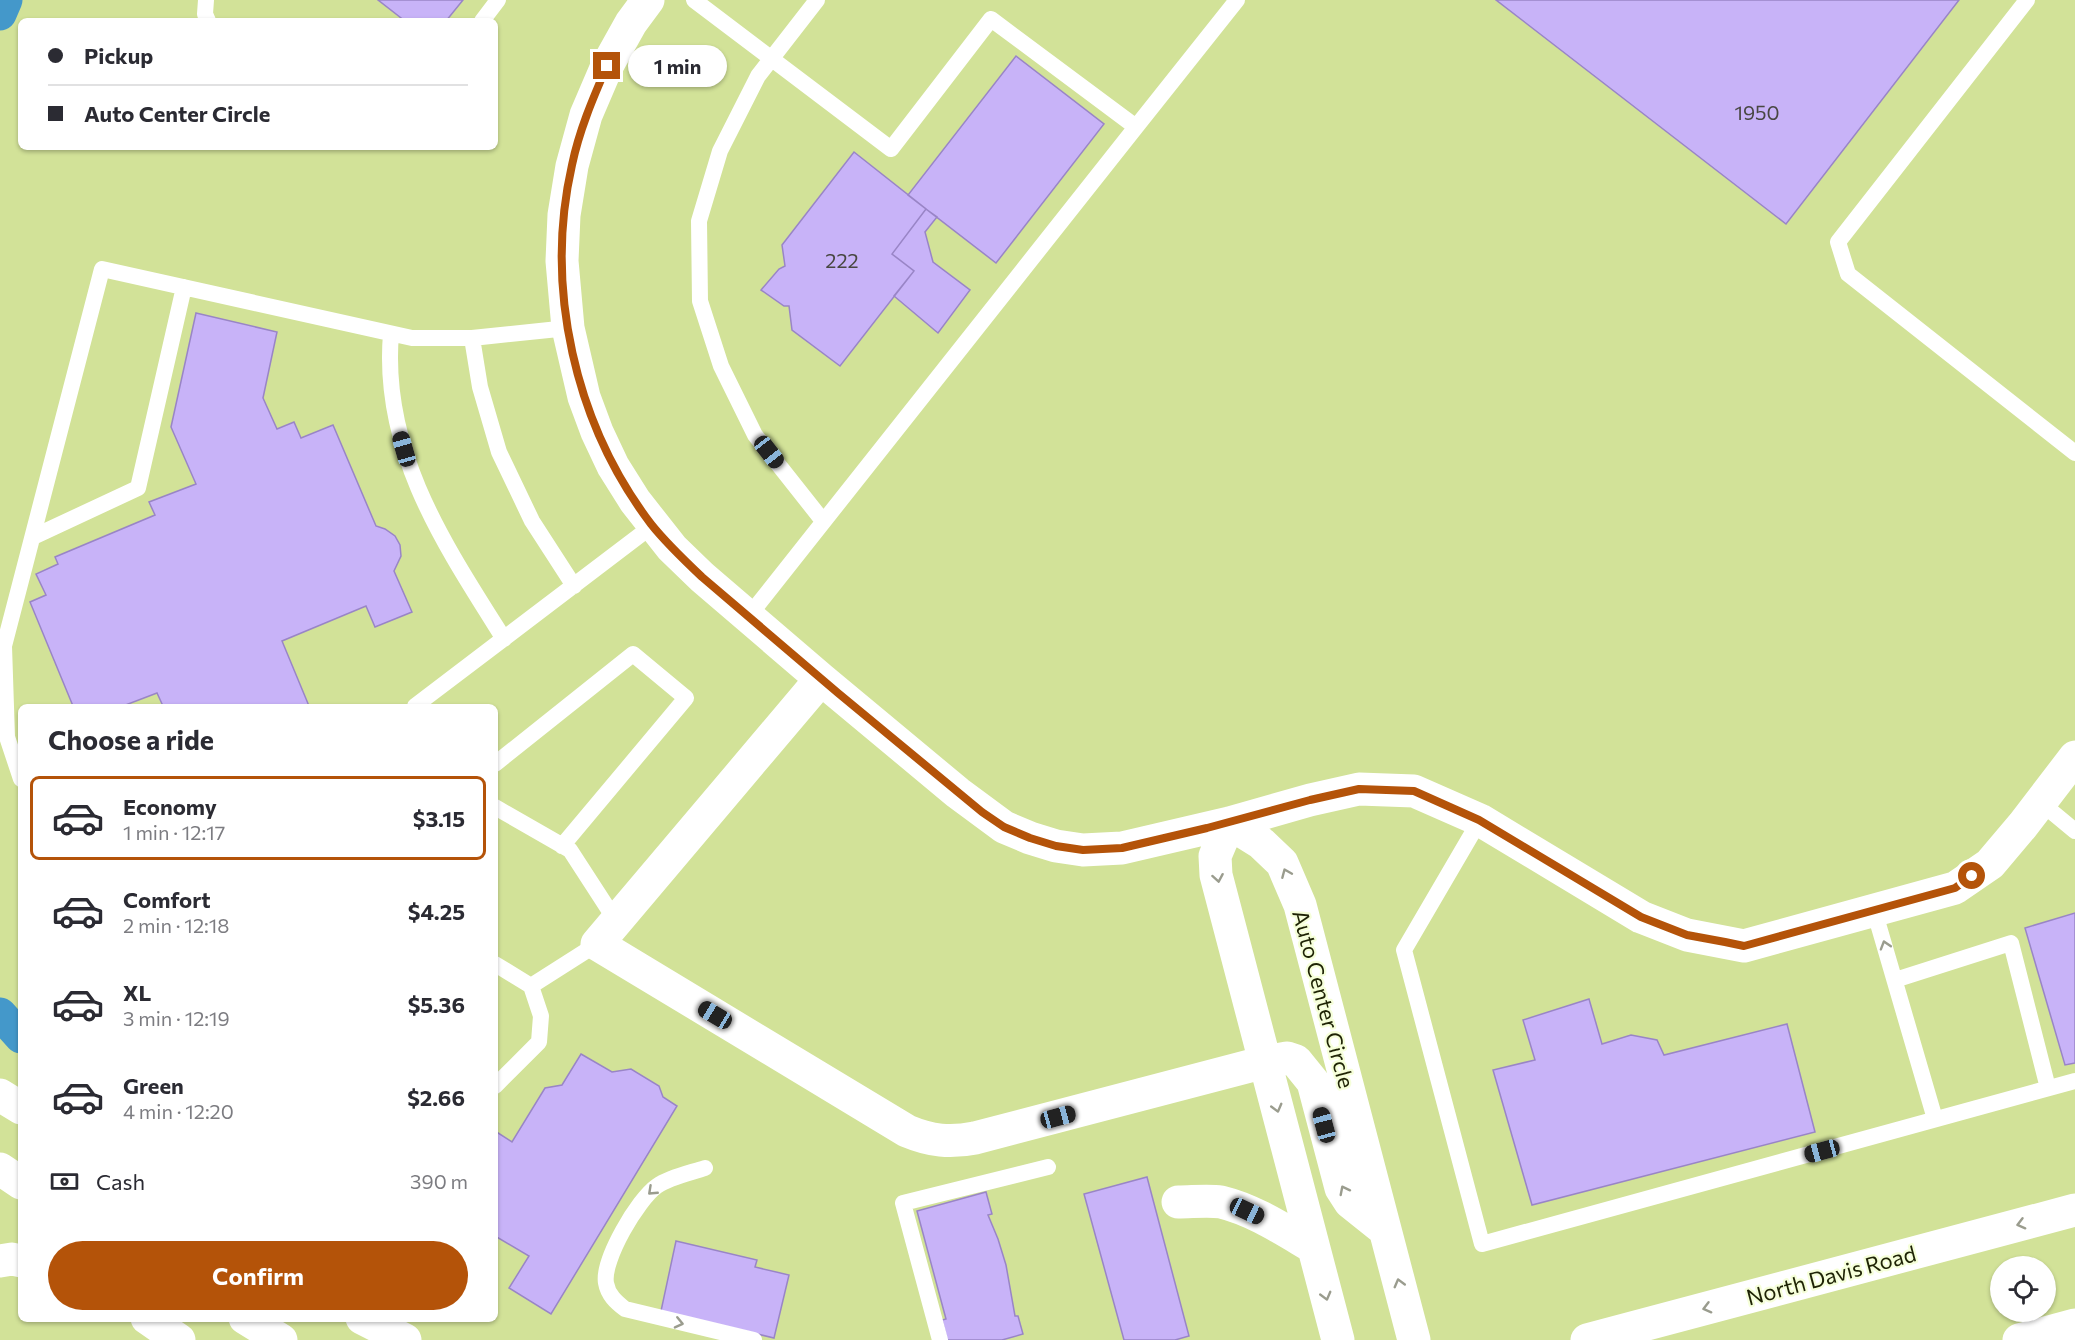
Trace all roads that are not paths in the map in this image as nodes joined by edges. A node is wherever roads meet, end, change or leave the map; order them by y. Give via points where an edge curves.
1 (6, 0) edge
2 (206, 0) edge
3 (498, 0) edge
4 (648, 0) edge
5 (694, 0) edge
6 (1237, 0) edge
7 (2027, 0) edge
8 (814, 1) edge
9 (0, 14) edge
10 (207, 18) edge
11 (484, 18) edge
12 (771, 58) junction
13 (1136, 127) junction
14 (184, 287) junction
15 (568, 328) junction
16 (391, 334) junction
17 (472, 338) junction
18 (2075, 453) edge
19 (823, 521) junction
20 (652, 526) junction
21 (33, 537) junction
22 (574, 586) junction
23 (748, 617) junction
24 (504, 639) junction
25 (821, 679) junction
26 (418, 704) edge
27 (2075, 757) edge
28 (498, 762) edge
29 (18, 771) edge
30 (2040, 802) junction
31 (498, 809) edge
32 (1479, 820) junction
33 (1229, 823) junction
34 (2075, 831) edge
35 (562, 846) junction
36 (1874, 910) junction
37 (606, 933) junction
38 (498, 966) edge
39 (1895, 980) junction
40 (531, 986) junction
41 (0, 1014) edge
42 (18, 1034) edge
43 (1265, 1062) junction
44 (2075, 1081) edge
45 (498, 1083) edge
46 (2048, 1088) junction
47 (0, 1095) edge
48 (18, 1106) edge
49 (1935, 1119) junction
50 (705, 1167) dead end
51 (1048, 1167) dead end
52 (0, 1169) edge
53 (18, 1181) edge
54 (1178, 1202) dead end
55 (2075, 1210) edge
56 (1385, 1230) junction
57 (1313, 1247) junction
58 (18, 1260) edge
59 (0, 1262) edge
60 (153, 1322) edge
61 (252, 1322) edge
62 (370, 1322) edge
63 (2075, 1325) edge
64 (179, 1340) edge
65 (281, 1340) edge
66 (405, 1340) edge
67 (754, 1340) edge
68 (940, 1340) edge
69 (1338, 1340) edge
70 (1414, 1340) edge
71 (1587, 1340) edge
72 (2019, 1340) edge

1 - 9 highway
2 - 10 lane
3 - 11 lane
4 - 15 street via 607,66 586,114 572,166 562,261
5 - 12 lane
6 - 13 lane
7 - 18 lane via 1838,242 1848,274
8 - 12 lane
12 - 13 lane via 891,149 991,19
12 - 19 lane via 720,151 699,221 700,301 721,366 755,435
13 - 19 lane
14 - 16 lane
14 - 21 lane via 138,488
14 - 21 lane via 102,269
15 - 17 lane
15 - 20 street via 584,397 597,432 613,466
16 - 17 lane
16 - 24 lane via 388,363 394,410 410,468 429,515
17 - 22 lane via 480,387 499,452 532,521
19 - 23 lane
20 - 22 lane
20 - 23 street
21 - 29 lane via 4,646 7,737
22 - 24 lane
23 - 25 street
24 - 26 lane
25 - 33 street via 982,812 1030,838 1083,850 1122,848
25 - 37 street
27 - 30 street
28 - 35 lane via 633,654 686,698
30 - 34 lane
30 - 36 street via 1990,864 1955,888
31 - 35 lane
32 - 33 street via 1414,791 1359,789
32 - 36 street via 1641,917 1687,935 1744,946
32 - 49 lane via 1404,950 1482,1244
33 -> 43 street via 1215,856 1216,875
56 -> 33 street, Auto Center Circle via 1300,905 1282,863 1261,843
35 - 37 lane via 570,850
39 -> 36 lane
37 - 40 lane
37 - 43 street via 907,1131 942,1142 985,1135
38 - 40 lane
39 - 46 lane via 2011,943
39 - 49 lane
40 - 45 lane via 541,1017 539,1042
41 - 42 highway
56 -> 43 street via 1350,1202 1341,1188 1309,1076 1296,1061 1287,1058
43 -> 57 street
44 - 46 lane
46 - 49 lane
47 - 48 street
50 -> 67 lane via 659,1184 649,1192 620,1234 606,1282 615,1302 625,1309
51 - 68 lane via 903,1203
52 - 53 street
54 - 57 street via 1219,1202 1247,1211
55 -> 71 street, North Davis Road
70 -> 56 street, Auto Center Circle
57 -> 69 street
58 - 59 street
60 - 64 street
61 - 65 street
62 - 66 street
63 - 72 street

